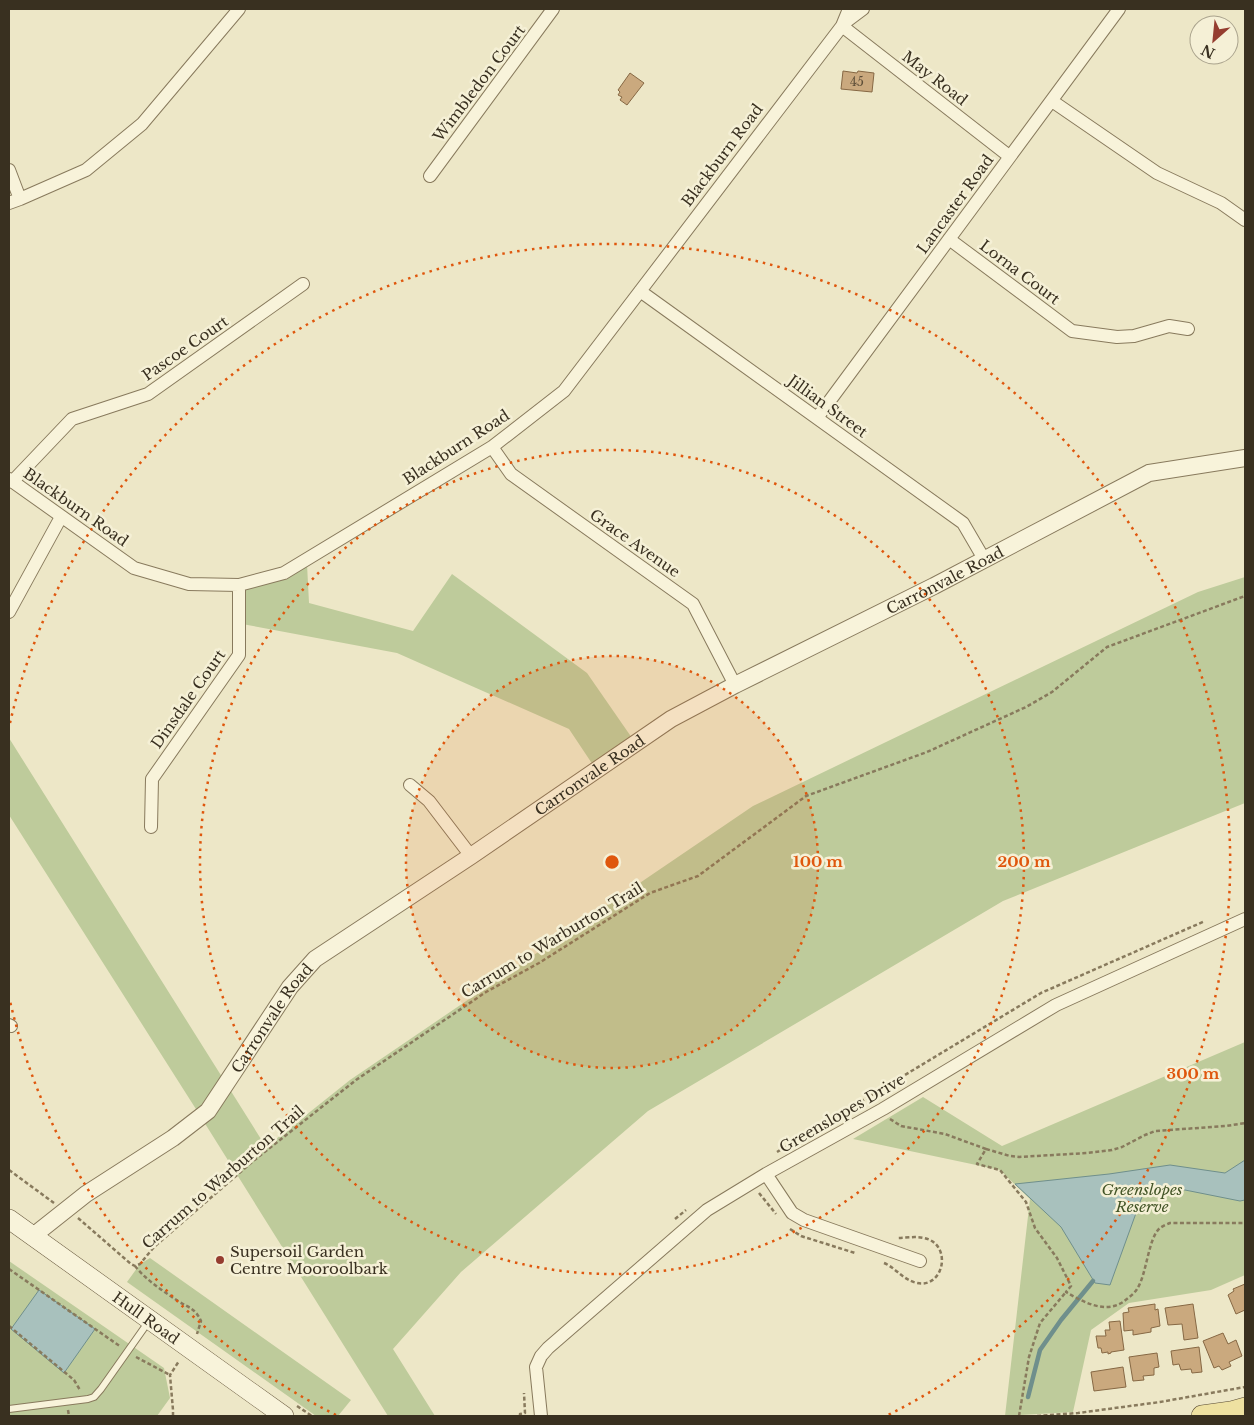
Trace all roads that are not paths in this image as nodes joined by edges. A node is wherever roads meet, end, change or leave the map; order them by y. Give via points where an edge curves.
1 (239, 9) edge
2 (553, 9) edge
3 (849, 9) edge
4 (854, 9) edge
5 (862, 9) edge
6 (1119, 9) edge
7 (842, 26) junction
8 (1052, 101) junction
9 (1009, 156) junction
10 (9, 170) edge
11 (430, 176) dead end
12 (14, 201) edge
13 (1245, 220) edge
14 (949, 239) junction
15 (303, 284) dead end
16 (640, 291) junction
17 (1188, 329) dead end
18 (817, 418) junction
19 (492, 447) junction
20 (1245, 458) edge
21 (11, 481) edge
22 (61, 516) junction
23 (984, 559) junction
24 (239, 585) junction
25 (9, 612) edge
26 (735, 685) junction
27 (410, 785) dead end
28 (151, 827) dead end
29 (471, 856) junction
30 (1245, 919) edge
31 (766, 1174) junction
32 (9, 1219) edge
33 (33, 1236) junction
34 (920, 1261) dead end
35 (150, 1320) junction
36 (1245, 1408) edge
37 (9, 1409) edge
38 (284, 1416) edge
39 (541, 1416) edge
40 (1202, 1416) edge

1 - 12 street via 142,124 86,170
2 - 11 street, Wimbledon Court
3 - 7 street, Blackburn Road
4 - 5 street
5 - 7 street, Blackburn Road
6 - 8 street, Lancaster Road
7 - 9 street, May Road
7 - 16 street, Blackburn Road
8 - 9 street, Lancaster Road
8 - 13 street via 1157,173 1221,203
9 - 14 street, Lancaster Road
10 - 12 street
14 - 17 street, Lorna Court via 1072,331 1134,336 1169,326
14 - 18 street, Lancaster Road
15 - 21 street, Pascoe Court via 148,394 72,418
16 - 18 street, Jillian Street
16 - 19 street, Blackburn Road via 564,391
18 - 23 street, Jillian Street via 962,523
19 - 24 street, Blackburn Road via 284,573
19 - 26 street, Grace Avenue via 511,474 693,604
20 - 23 street, Carronvale Road via 1149,473
21 - 22 street, Blackburn Road
22 - 24 street, Blackburn Road via 134,568 189,584
22 - 25 street
23 - 26 street, Carronvale Road
24 - 28 street, Dinsdale Court via 239,654 152,779
26 - 29 street, Carronvale Road via 671,720
27 - 29 street via 429,801
29 - 33 street, Carronvale Road via 315,959 290,987 208,1111 173,1138 86,1194
30 - 31 street, Greenslopes Drive via 1056,1005
31 - 34 street via 792,1212 804,1220
31 - 39 street, Greenslopes Drive via 707,1210 541,1356 536,1367
32 - 33 main road, Hull Road
33 - 35 main road, Hull Road
35 - 37 lane via 102,1389 88,1400
35 - 38 main road, Hull Road
36 - 40 main road

